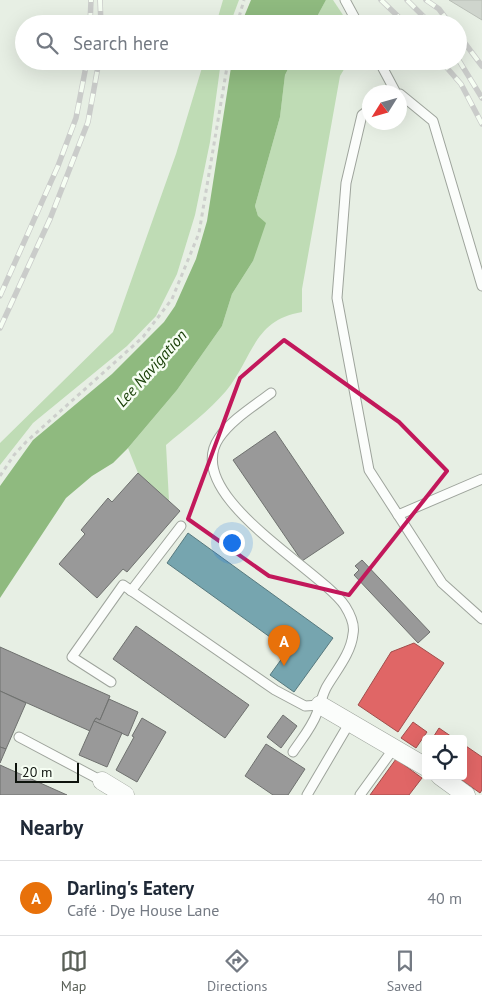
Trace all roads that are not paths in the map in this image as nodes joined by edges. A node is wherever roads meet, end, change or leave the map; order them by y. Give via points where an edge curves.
1 (345, 0) edge
2 (353, 15) edge
3 (384, 70) edge
4 (392, 85) edge
5 (407, 101) edge
6 (362, 115) edge
7 (482, 286) edge
8 (271, 393) dead end
9 (482, 479) edge
10 (398, 515) junction
11 (182, 526) dead end
12 (131, 590) junction
13 (482, 619) edge
14 (111, 682) dead end
15 (320, 705) junction
16 (350, 722) junction
17 (19, 737) dead end
18 (394, 748) junction
19 (293, 752) dead end
20 (422, 765) edge
21 (445, 780) edge
22 (102, 781) joint
23 (125, 795) edge
24 (307, 795) edge
25 (360, 795) edge
26 (466, 795) edge

1 - 2 lane
3 - 4 lane
5 - 7 lane via 433,121
6 - 10 lane via 346,183 337,298 369,470
8 - 15 lane via 218,438 213,466 232,502 253,526 332,593 350,614 353,634 350,647 325,689
9 - 10 lane
10 - 13 lane via 442,583
11 - 12 lane
12 - 14 lane via 123,585 72,657
12 - 15 lane via 275,690 305,706
15 - 16 street
15 - 19 lane
16 - 18 street
16 - 24 lane
17 - 22 lane
18 - 20 street
18 - 25 lane
21 - 26 street
22 - 23 street

